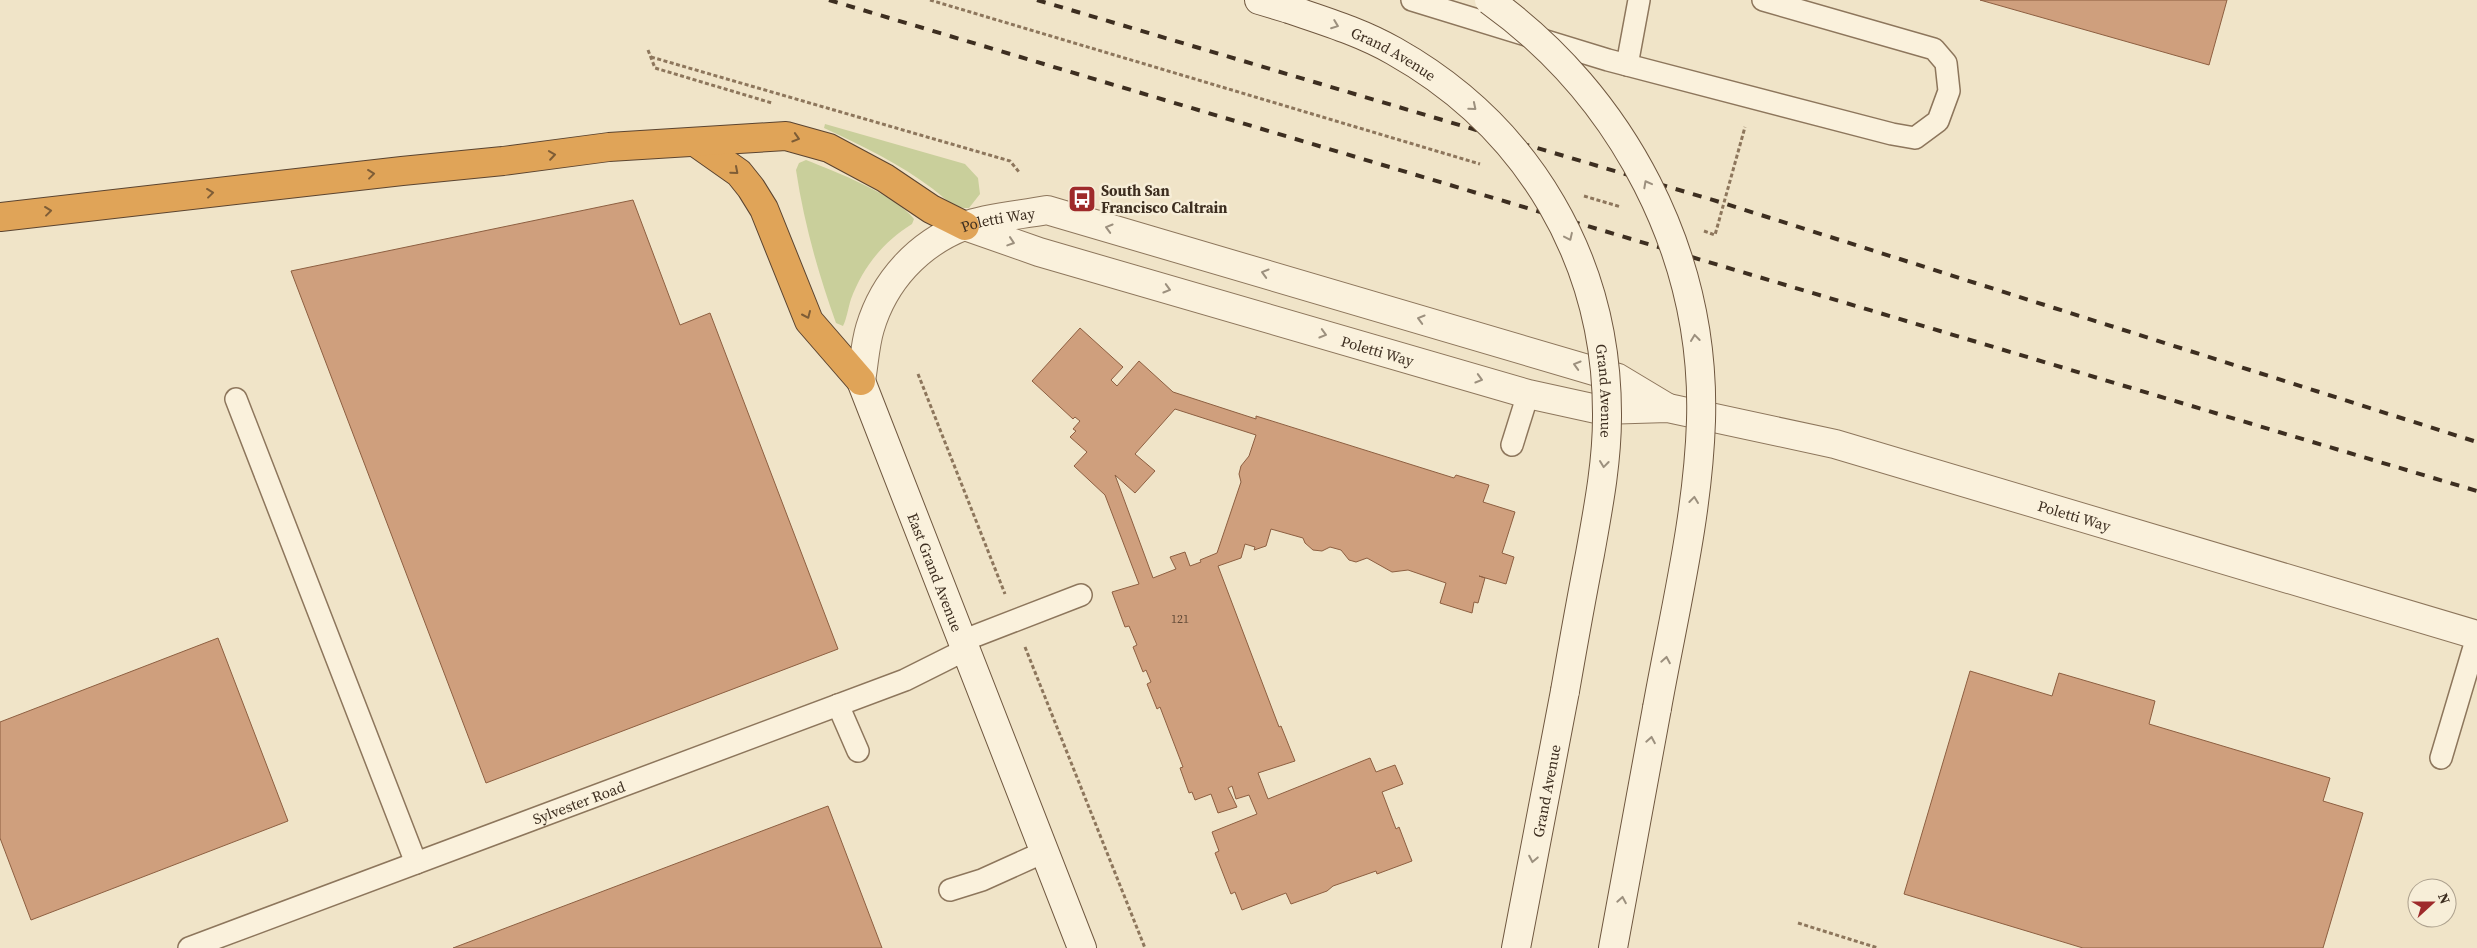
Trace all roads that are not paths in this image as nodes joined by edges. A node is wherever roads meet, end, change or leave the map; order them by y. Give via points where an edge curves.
1 (1259, 0) edge
2 (1412, 0) edge
3 (1489, 0) edge
4 (1639, 0) edge
5 (1763, 0) edge
6 (1627, 65) junction
7 (695, 142) junction
8 (0, 217) edge
9 (965, 226) junction
10 (861, 381) junction
11 (1528, 394) junction
12 (236, 399) dead end
13 (1668, 408) junction
14 (1512, 445) dead end
15 (1081, 595) dead end
16 (2477, 636) edge
17 (963, 645) junction
18 (838, 704) junction
19 (858, 750) dead end
20 (2441, 758) dead end
21 (1044, 852) junction
22 (416, 863) junction
23 (950, 890) dead end
24 (190, 948) edge
25 (1082, 948) edge
26 (1516, 948) edge
27 (1613, 948) edge

1 -> 26 main road, Grand Avenue, bridge via 1359,34 1393,50 1456,92 1509,143 1536,180 1568,234 1582,266 1601,338 1606,378 1607,418 1599,501
2 - 6 lane
27 -> 3 main road, bridge via 1692,516 1699,447 1699,371 1693,322 1683,274 1669,233 1652,194 1609,118 1548,47
4 - 6 lane
5 - 6 lane via 1934,49 1946,62 1949,91 1938,121 1915,138 1892,134
8 -> 7 highway via 609,147
7 -> 9 highway via 786,136 828,148
7 -> 10 highway via 738,173 751,188 764,209 809,321
9 - 10 main road, East Grand Avenue via 924,248 905,264 883,294 869,329
9 -> 11 main road, Poletti Way via 1040,252
13 -> 9 main road, Poletti Way via 1618,378 1046,210
10 - 17 main road, East Grand Avenue
11 - 13 main road, Poletti Way via 1601,410
11 - 14 lane
12 - 22 lane
13 - 16 main road, Poletti Way via 1835,444
15 - 17 lane, Sylvester Road via 1015,620
16 - 20 lane
17 - 18 lane, Sylvester Road via 904,680
17 - 21 main road, East Grand Avenue
18 - 19 lane
18 - 22 lane, Sylvester Road
21 - 23 lane via 982,880
21 - 25 main road, East Grand Avenue
22 - 24 lane, Sylvester Road

